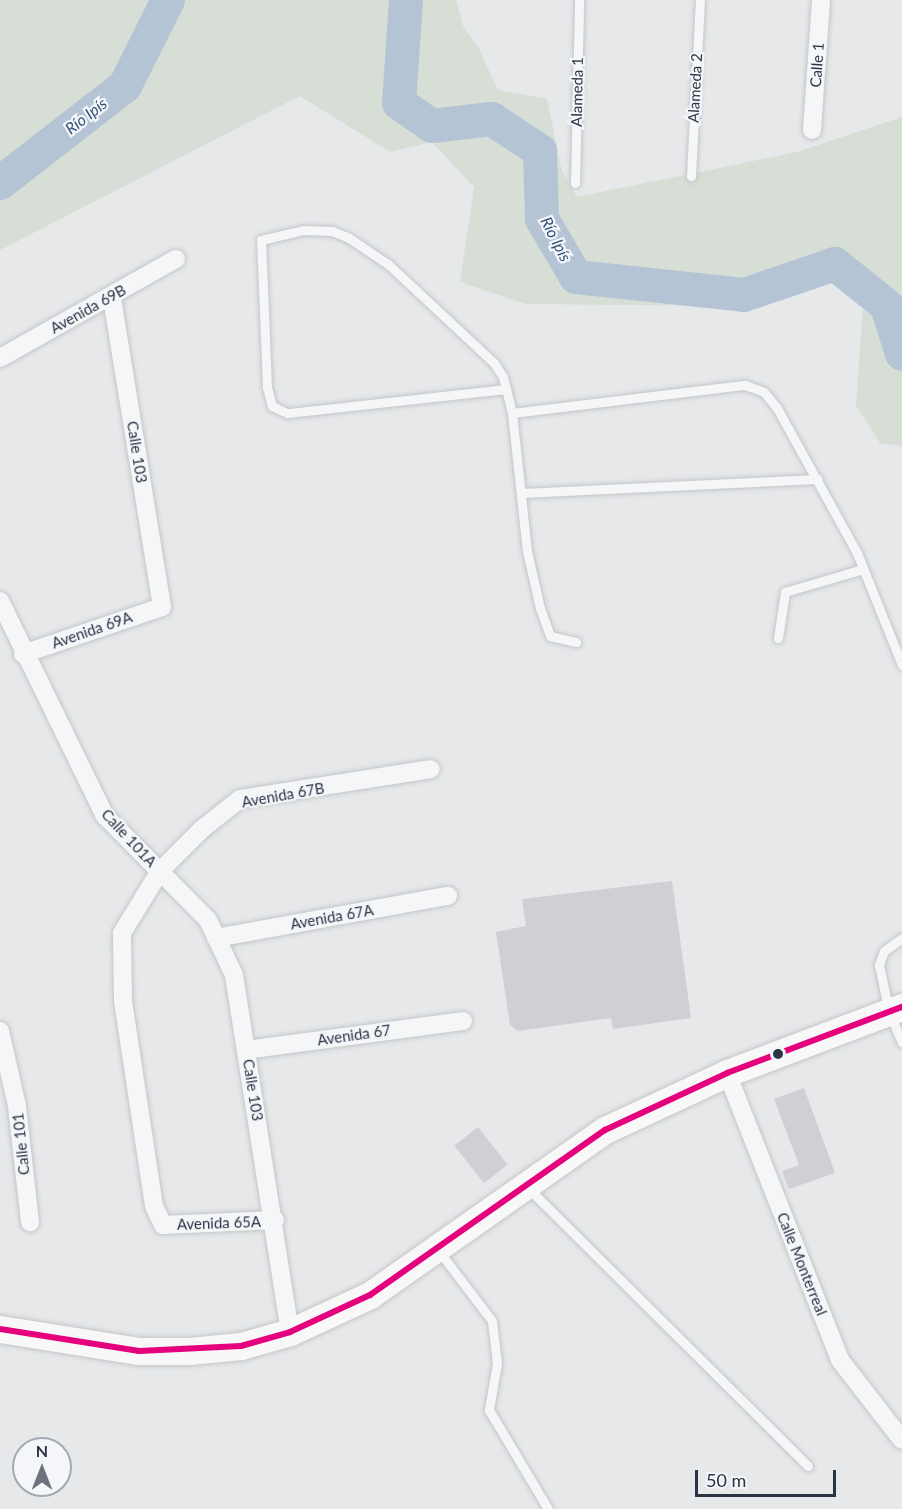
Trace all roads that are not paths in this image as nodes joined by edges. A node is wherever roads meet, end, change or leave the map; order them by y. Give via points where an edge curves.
1 (579, 0) edge
2 (700, 0) edge
3 (821, 0) edge
4 (812, 130) dead end
5 (691, 176) dead end
6 (575, 183) dead end
7 (176, 259) dead end
8 (112, 297) junction
9 (0, 358) edge
10 (506, 389) junction
11 (512, 412) junction
12 (818, 479) junction
13 (521, 493) junction
14 (863, 569) junction
15 (0, 601) edge
16 (162, 607) joint
17 (777, 638) dead end
18 (576, 642) dead end
19 (23, 654) junction
20 (902, 665) edge
21 (431, 770) dead end
22 (160, 871) junction
23 (448, 896) dead end
24 (216, 938) junction
25 (902, 938) edge
26 (896, 1009) edge
27 (463, 1021) dead end
28 (0, 1031) edge
29 (902, 1042) edge
30 (246, 1050) junction
31 (727, 1073) junction
32 (9, 1108) edge
33 (525, 1186) junction
34 (275, 1221) junction
35 (30, 1222) dead end
36 (163, 1225) joint
37 (438, 1250) junction
38 (0, 1329) edge
39 (290, 1332) junction
40 (902, 1440) edge
41 (808, 1467) dead end
42 (545, 1505) edge
43 (533, 1509) edge

1 - 6 lane, Alameda 1
2 - 5 lane, Alameda 2
3 - 4 street, Calle 1
7 - 8 street, Avenida 69B
8 - 9 street, Avenida 69B
8 - 16 street, Calle 103
10 - 10 lane via 494,363 473,340 389,265 349,238 332,231 303,230 261,240 267,387 272,406 287,413
10 - 11 lane
11 - 12 lane via 745,385 764,392 777,408
11 - 13 lane
12 - 13 lane
12 - 14 lane
13 - 18 lane via 526,551 550,636
14 - 17 lane via 785,592
14 - 20 lane
15 - 19 street, Calle 101A
16 - 19 street, Avenida 69A
19 - 22 street, Calle 101A via 105,816
21 - 22 street, Avenida 67B via 240,800 202,829
22 - 24 street, Calle 103 via 208,920
22 - 36 street, Calle 101A via 122,933 123,1000 154,1206
23 - 24 street, Avenida 67A
24 - 30 street, Calle 103 via 234,975
25 - 26 lane via 884,951 879,965
26 - 29 lane
26 - 31 main road
27 - 30 street, Avenida 67
28 - 32 street, Calle 101
30 - 34 street, Calle 103
31 - 33 main road via 605,1130
31 - 40 street, Calle Monterreal via 840,1360
32 - 35 street, Calle 101
33 - 37 main road
33 - 41 lane
34 - 36 street, Avenida 65A
34 - 39 street, Calle 103
37 - 39 main road via 370,1295
37 - 42 lane via 492,1321 497,1363 489,1410
38 - 39 main road via 139,1351 189,1352 241,1346
42 - 43 lane

